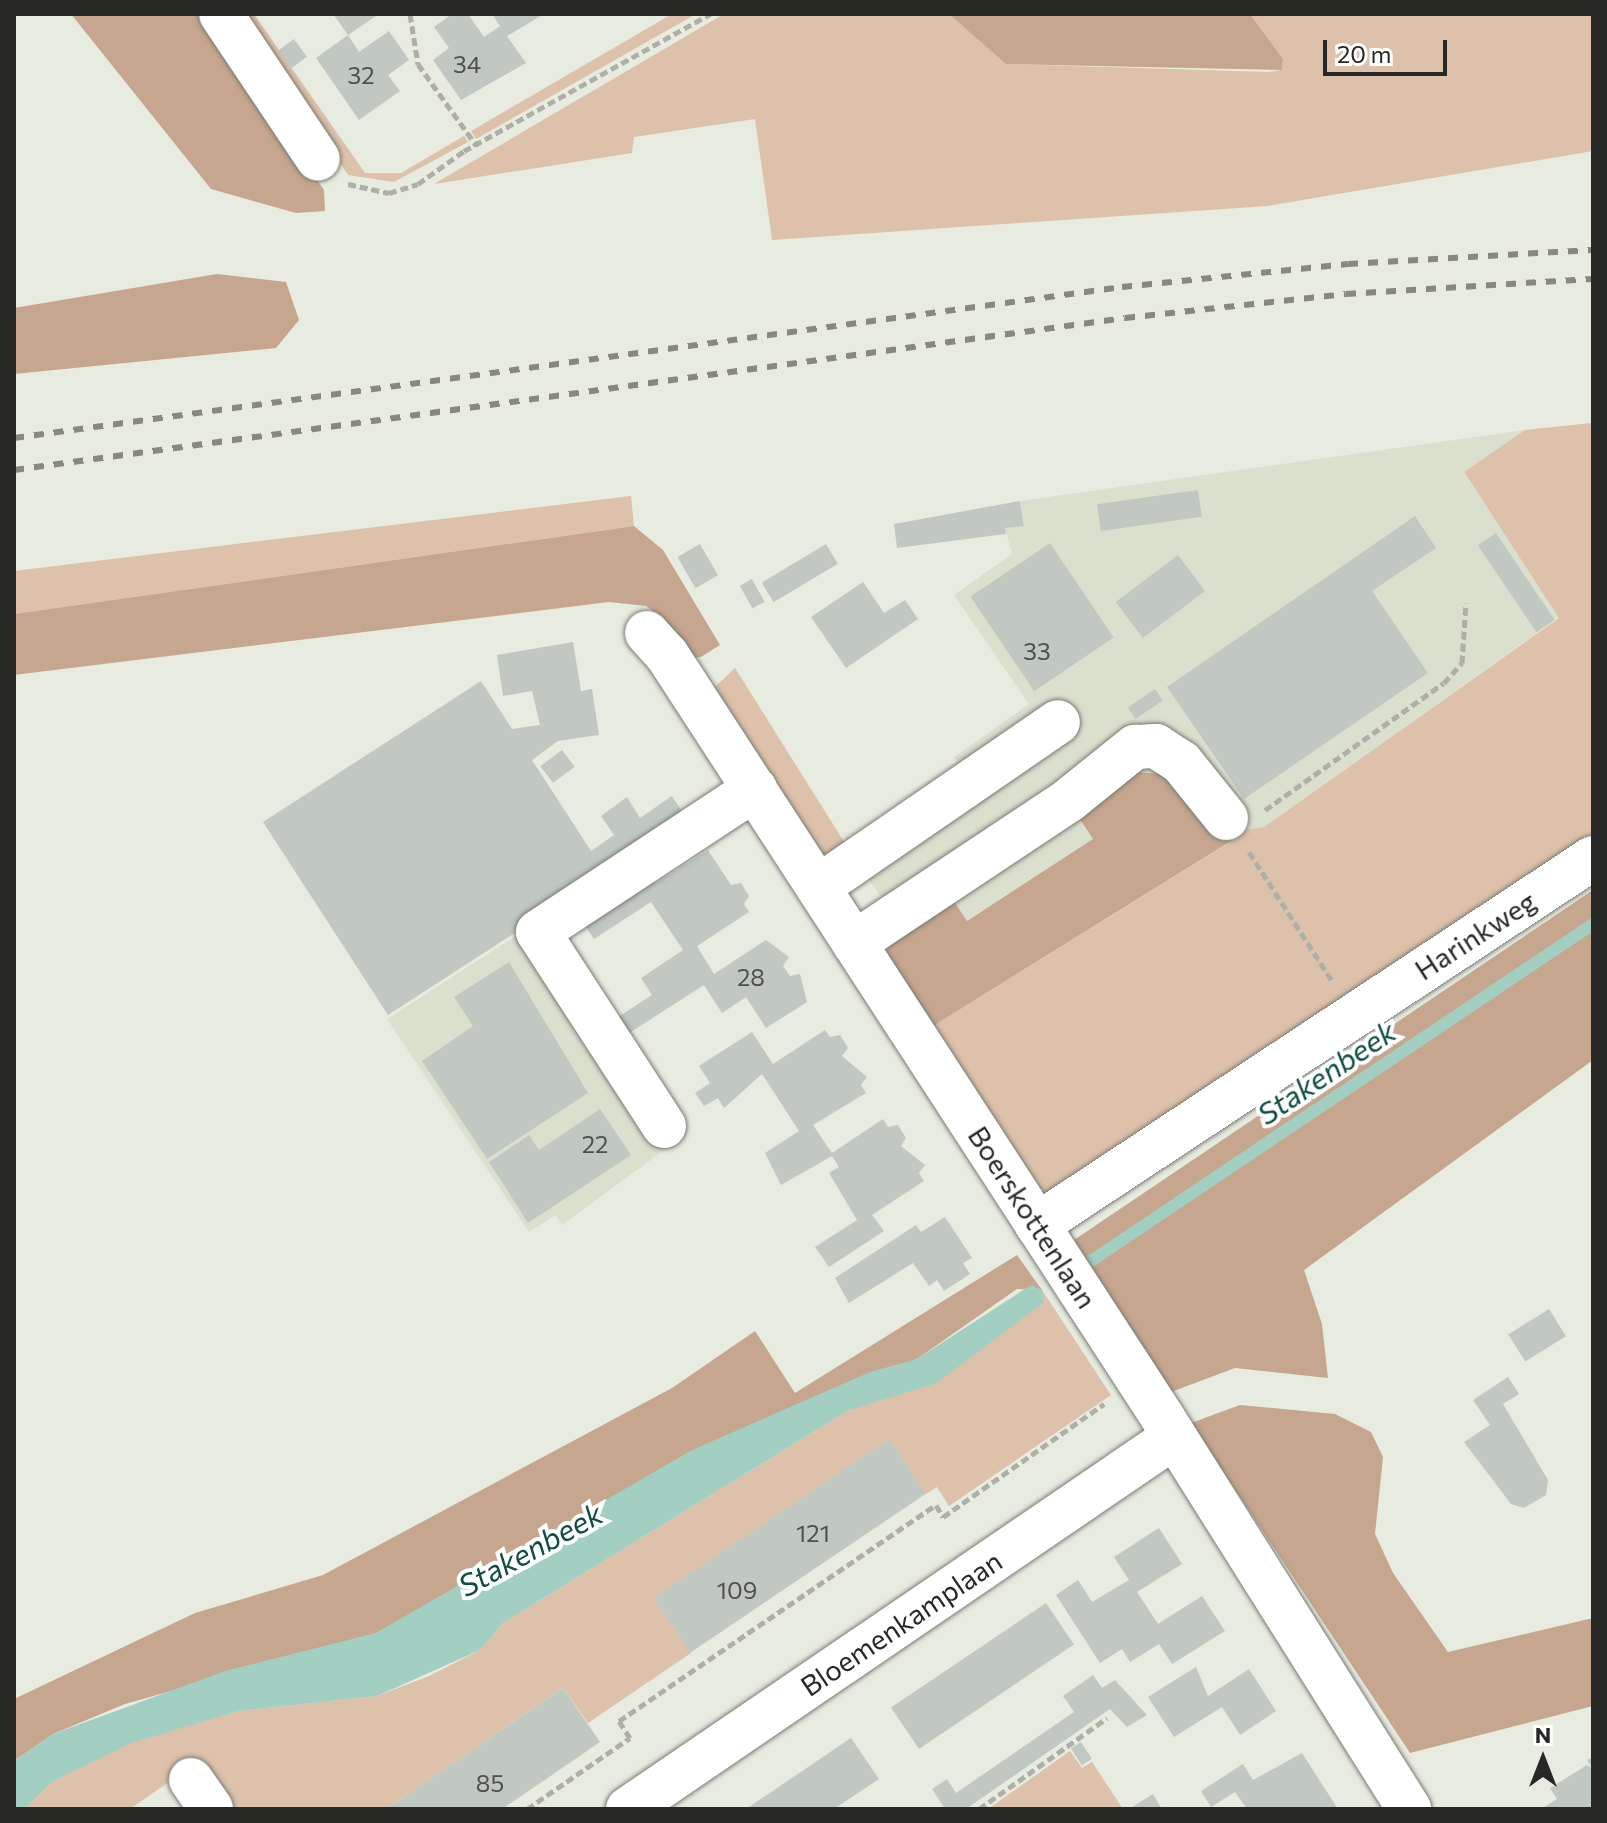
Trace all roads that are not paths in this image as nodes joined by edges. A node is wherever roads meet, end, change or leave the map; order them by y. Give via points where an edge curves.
1 (221, 14) edge
2 (318, 159) road end
3 (647, 633) dead end
4 (1058, 722) dead end
5 (755, 789) junction
6 (1226, 818) road end
7 (1593, 858) edge
8 (818, 887) junction
9 (854, 943) junction
10 (664, 1126) dead end
11 (1037, 1225) junction
12 (1174, 1437) junction
13 (628, 1809) edge
14 (1409, 1809) edge

1 - 2 street
3 - 5 street, Boerskottenlaan
4 - 8 street
5 - 8 street, Boerskottenlaan
5 - 10 street via 538,932
6 - 9 street via 1181,762 1156,746 1135,747 1069,800
7 - 11 street, Harinkweg
8 - 9 street, Boerskottenlaan
9 - 11 street, Boerskottenlaan
11 - 12 street, Boerskottenlaan
12 - 13 street, Bloemenkamplaan
12 - 14 street, Boerskottenlaan

